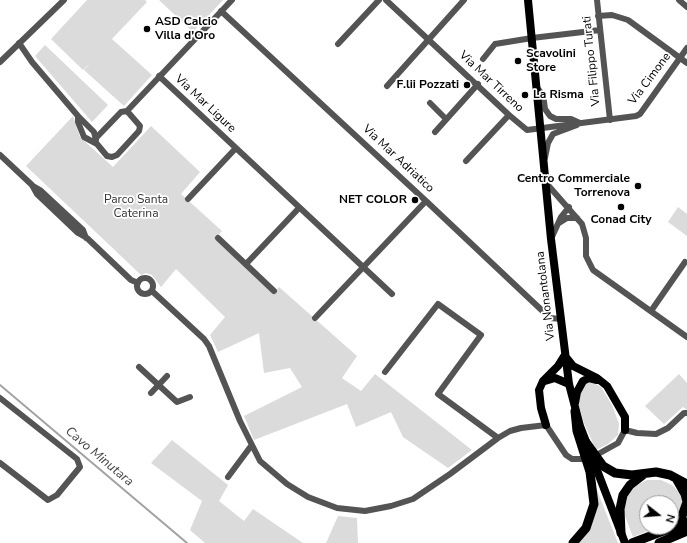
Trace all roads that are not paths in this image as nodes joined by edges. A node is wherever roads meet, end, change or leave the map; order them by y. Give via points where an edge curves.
1 (64, 0) edge
2 (232, 0) edge
3 (379, 0) edge
4 (386, 0) edge
5 (464, 0) edge
6 (528, 0) edge
7 (596, 0) edge
8 (679, 0) edge
9 (687, 7) edge
10 (221, 11) junction
11 (598, 16) junction
12 (600, 30) junction
13 (532, 38) junction
14 (430, 40) junction
15 (19, 43) junction
16 (338, 44) dead end
17 (687, 48) edge
18 (680, 58) junction
19 (483, 59) dead end
20 (0, 62) edge
21 (687, 63) edge
22 (159, 76) junction
23 (478, 84) junction
24 (387, 86) dead end
25 (537, 88) junction
26 (430, 103) dead end
27 (127, 111) junction
28 (509, 115) junction
29 (78, 116) junction
30 (446, 119) junction
31 (610, 120) junction
32 (580, 123) junction
33 (542, 128) junction
34 (434, 132) dead end
35 (96, 141) junction
36 (236, 148) junction
37 (0, 155) edge
38 (466, 161) dead end
39 (545, 163) junction
40 (547, 184) junction
41 (188, 199) dead end
42 (426, 201) junction
43 (569, 207) junction
44 (299, 208) junction
45 (577, 218) junction
46 (559, 223) junction
47 (218, 238) dead end
48 (551, 239) junction
49 (685, 262) dead end
50 (246, 264) junction
51 (363, 268) junction
52 (138, 283) junction
53 (152, 291) junction
54 (274, 291) dead end
55 (392, 294) dead end
56 (651, 310) junction
57 (315, 318) dead end
58 (561, 319) junction
59 (687, 337) edge
60 (565, 355) junction
61 (139, 367) dead end
62 (386, 372) dead end
63 (167, 376) dead end
64 (601, 381) junction
65 (569, 384) junction
66 (158, 385) junction
67 (540, 386) junction
68 (151, 393) dead end
69 (190, 397) dead end
70 (0, 398) edge
71 (575, 409) junction
72 (687, 413) edge
73 (546, 425) junction
74 (625, 430) junction
75 (498, 438) junction
76 (586, 441) junction
77 (251, 446) junction
78 (600, 453) dead end
79 (583, 460) dead end
80 (0, 463) edge
81 (642, 475) junction
82 (228, 477) dead end
83 (677, 479) junction
84 (687, 484) edge
85 (679, 519) edge
86 (687, 531) edge
87 (621, 533) junction
88 (654, 535) edge
89 (687, 538) edge
90 (671, 539) junction
91 (573, 543) edge
92 (625, 543) edge
93 (632, 543) edge
94 (659, 543) edge

1 - 15 street
2 - 10 street
3 - 16 street
4 - 14 street, Via Mar Tirreno
5 - 14 street
6 - 13 main road, Via Nonantolana
7 - 11 street, Via Filippo Turati
8 - 9 street
10 - 22 street
10 - 42 street, Via Mar Adriatico
11 - 12 street, Via Filippo Turati
11 - 18 street via 612,15 628,20
12 - 13 street
12 - 31 street, Via Filippo Turati
13 - 19 street via 495,44
13 - 25 main road, Via Nonantolana
14 - 23 street, Via Mar Tirreno
14 - 24 street
15 - 20 street
15 - 29 street
17 - 18 street, Via Cimone
18 - 21 street
18 - 31 street, Via Cimone via 640,114
22 - 27 street
22 - 36 street, Via Mar Ligure
23 - 28 street, Via Mar Tirreno
23 - 30 street
25 - 32 street, Via Cimone via 543,95 545,109 550,116
25 - 33 main road, Via Nonantolana
26 - 30 street
27 - 35 street via 121,112
27 - 35 street via 140,126 139,131 117,155 106,156
28 - 33 street, Via Mar Tirreno via 527,130
28 - 38 street
29 - 35 street via 91,129
29 - 35 street via 84,137
30 - 34 street
31 - 32 street, Via Cimone
32 - 33 street, Via Cimone
32 - 39 street, Via Cimone via 553,134 548,143
33 - 39 main road, Via Nonantolana
36 - 41 street, Via Mar Ligure
36 - 44 street, Via Mar Ligure
37 - 52 street via 78,226 86,238
39 - 40 main road, Via Nonantolana
40 - 43 street
40 - 48 main road, Via Nonantolana
42 - 51 street
42 - 58 street, Via Mar Adriatico via 550,318
43 - 45 street
43 - 46 street
44 - 50 street
44 - 51 street, Via Mar Ligure
45 - 46 street via 566,218
45 - 56 street via 584,231 586,256 593,270
46 - 48 street
47 - 50 street
48 - 58 main road, Via Nonantolana
49 - 56 street
50 - 54 street
51 - 55 street, Via Mar Ligure
51 - 57 street
52 - 53 street via 141,293 147,294
52 - 53 street via 142,279 148,279 152,283
53 - 77 street via 204,338
56 - 59 street
58 - 60 main road, Via Nonantolana
60 - 64 main road via 573,366
60 - 65 main road, Via Nonantolana
60 - 67 main road
61 - 66 street
62 - 75 street via 438,304 481,336 438,394
63 - 66 street
64 - 71 main road via 589,378 583,381 577,392
64 - 74 main road via 612,393 625,417
65 - 67 main road via 555,378
65 - 71 main road, Via Nonantolana
66 - 68 street
66 - 69 street via 177,402
67 - 73 main road via 541,408
70 - 80 street via 77,459 80,467 57,495 48,500
71 - 76 main road, Via Nonantolana
71 - 91 highway via 577,431 590,472 594,504 586,528
72 - 74 street via 656,434
73 - 75 street via 514,430
73 - 79 street via 566,455 572,459
74 - 78 street via 618,443
75 - 77 street via 413,499 365,511 336,508 308,497 266,468
76 - 81 highway via 608,470 623,475
76 - 87 main road, Via Nonantolana
77 - 82 street
81 - 83 highway via 656,472
81 - 87 highway via 623,495 620,509
83 - 84 highway
83 - 85 highway via 687,502
86 - 90 highway
87 - 92 main road, Via Nonantolana
88 - 93 highway
89 - 90 highway
90 - 94 highway

